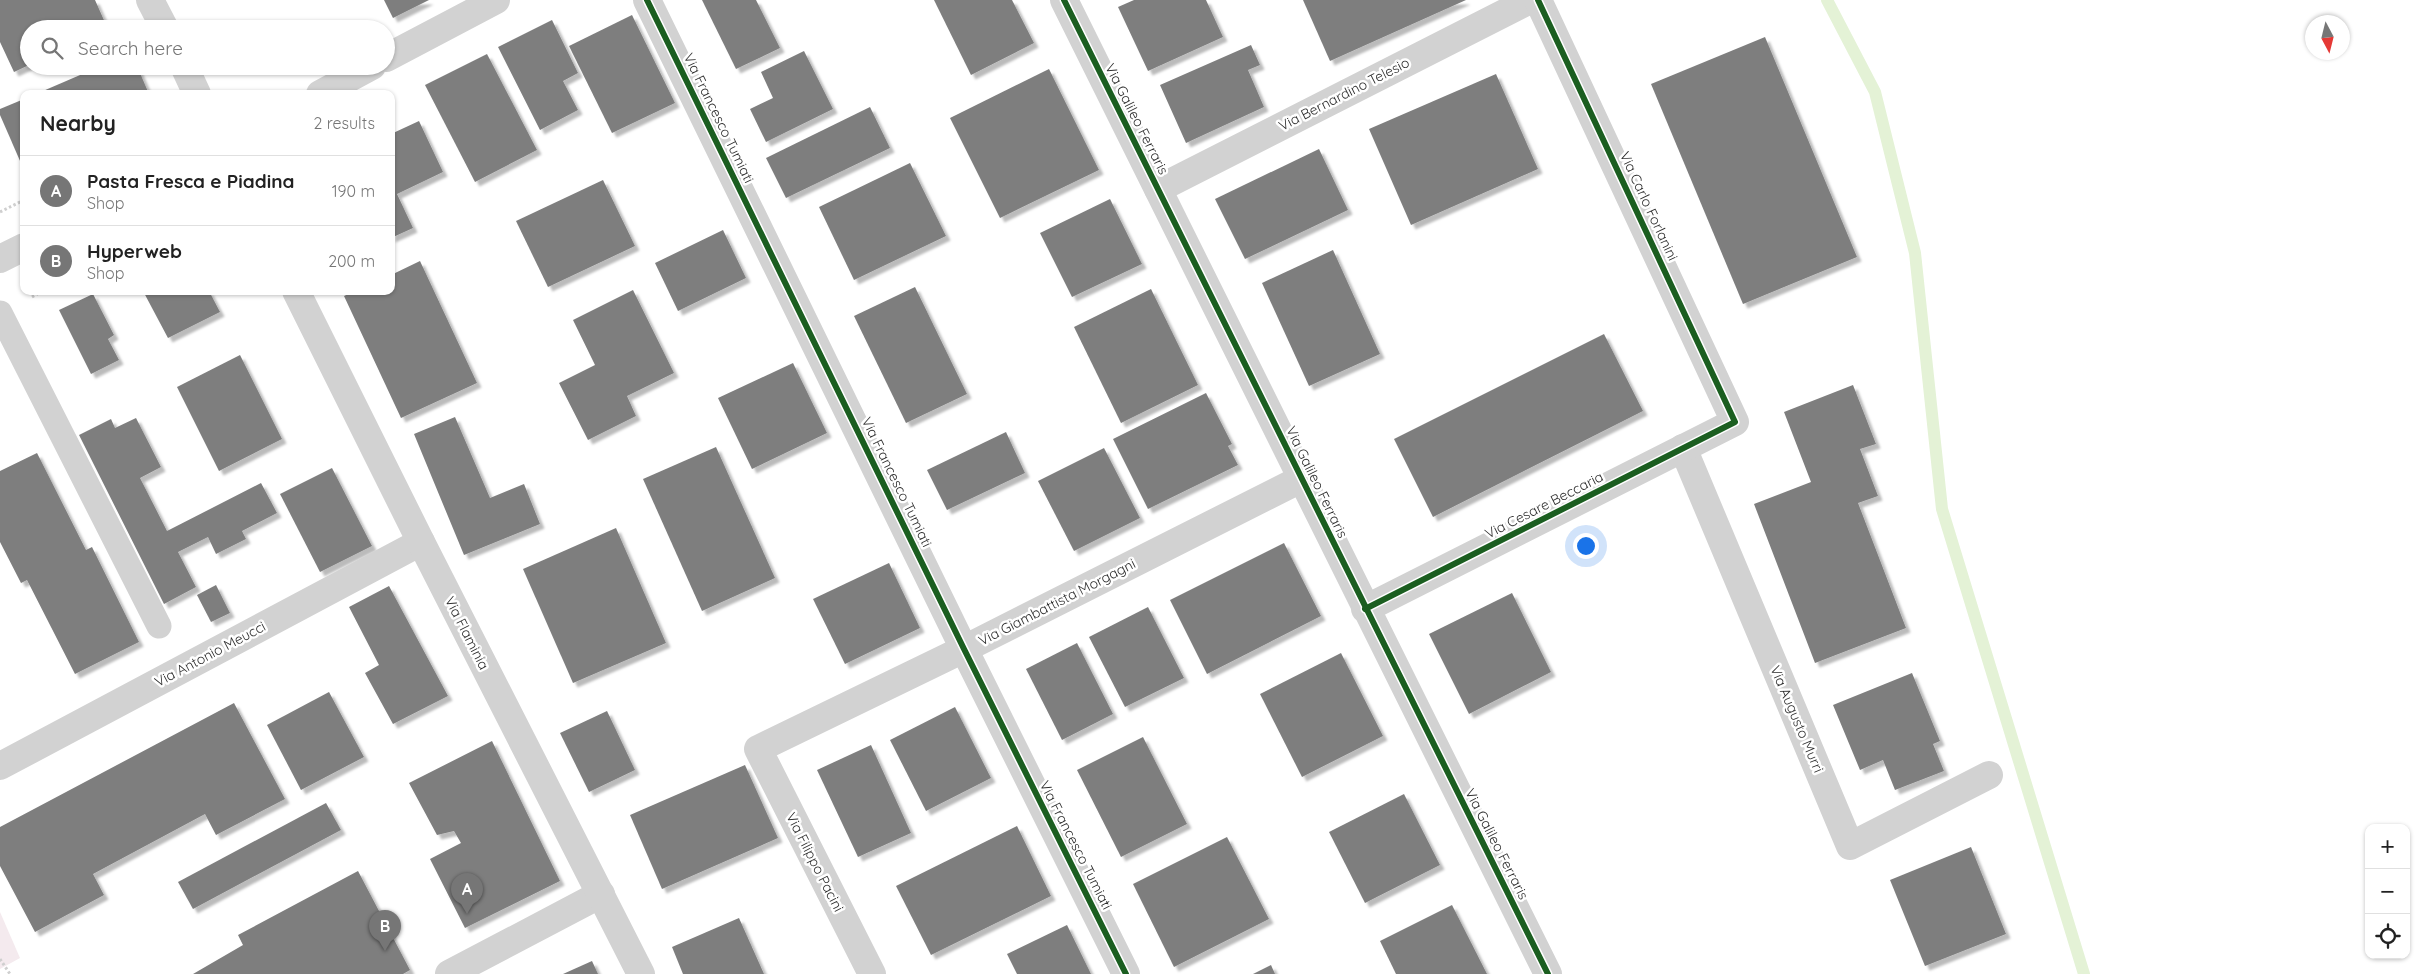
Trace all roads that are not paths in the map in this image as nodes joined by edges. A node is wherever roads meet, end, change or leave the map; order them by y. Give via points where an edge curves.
1 (150, 0) edge
2 (496, 0) edge
3 (647, 0) edge
4 (1064, 0) edge
5 (1530, 0) edge
6 (1538, 0) edge
7 (160, 20) edge
8 (395, 53) edge
9 (188, 75) edge
10 (355, 75) edge
11 (196, 90) edge
12 (327, 90) edge
13 (1158, 189) junction
14 (20, 249) edge
15 (0, 259) edge
16 (298, 295) edge
17 (0, 313) edge
18 (1735, 422) joint
19 (1683, 448) junction
20 (1301, 479) junction
21 (421, 542) junction
22 (1365, 609) junction
23 (159, 626) dead end
24 (964, 649) junction
25 (758, 749) joint
26 (0, 766) edge
27 (1989, 775) dead end
28 (601, 894) junction
29 (448, 974) edge
30 (641, 974) edge
31 (872, 974) edge
32 (1126, 974) edge
33 (1548, 974) edge

1 - 7 street
2 - 8 street
3 - 24 street, Via Francesco Tumiati
4 - 13 street, Via Galileo Ferraris
5 - 13 street, Via Bernardino Telesio
6 - 18 street, Via Carlo Forlanini
9 - 11 street
10 - 12 street
13 - 20 street, Via Galileo Ferraris
14 - 15 street
16 - 21 street, Via Flaminia
17 - 23 lane
18 - 19 street, Via Cesare Beccaria
19 - 22 street, Via Cesare Beccaria
19 - 27 street, Via Augusto Murri via 1850,846
20 - 22 street, Via Galileo Ferraris
20 - 24 street, Via Giambattista Morgagni
21 - 26 street, Via Antonio Meucci
21 - 28 street, Via Flaminia
22 - 33 street, Via Galileo Ferraris
24 - 25 street, Via Giambattista Morgagni
24 - 32 street, Via Francesco Tumiati
25 - 31 street, Via Filippo Pacini
28 - 29 street
28 - 30 street, Via Flaminia

